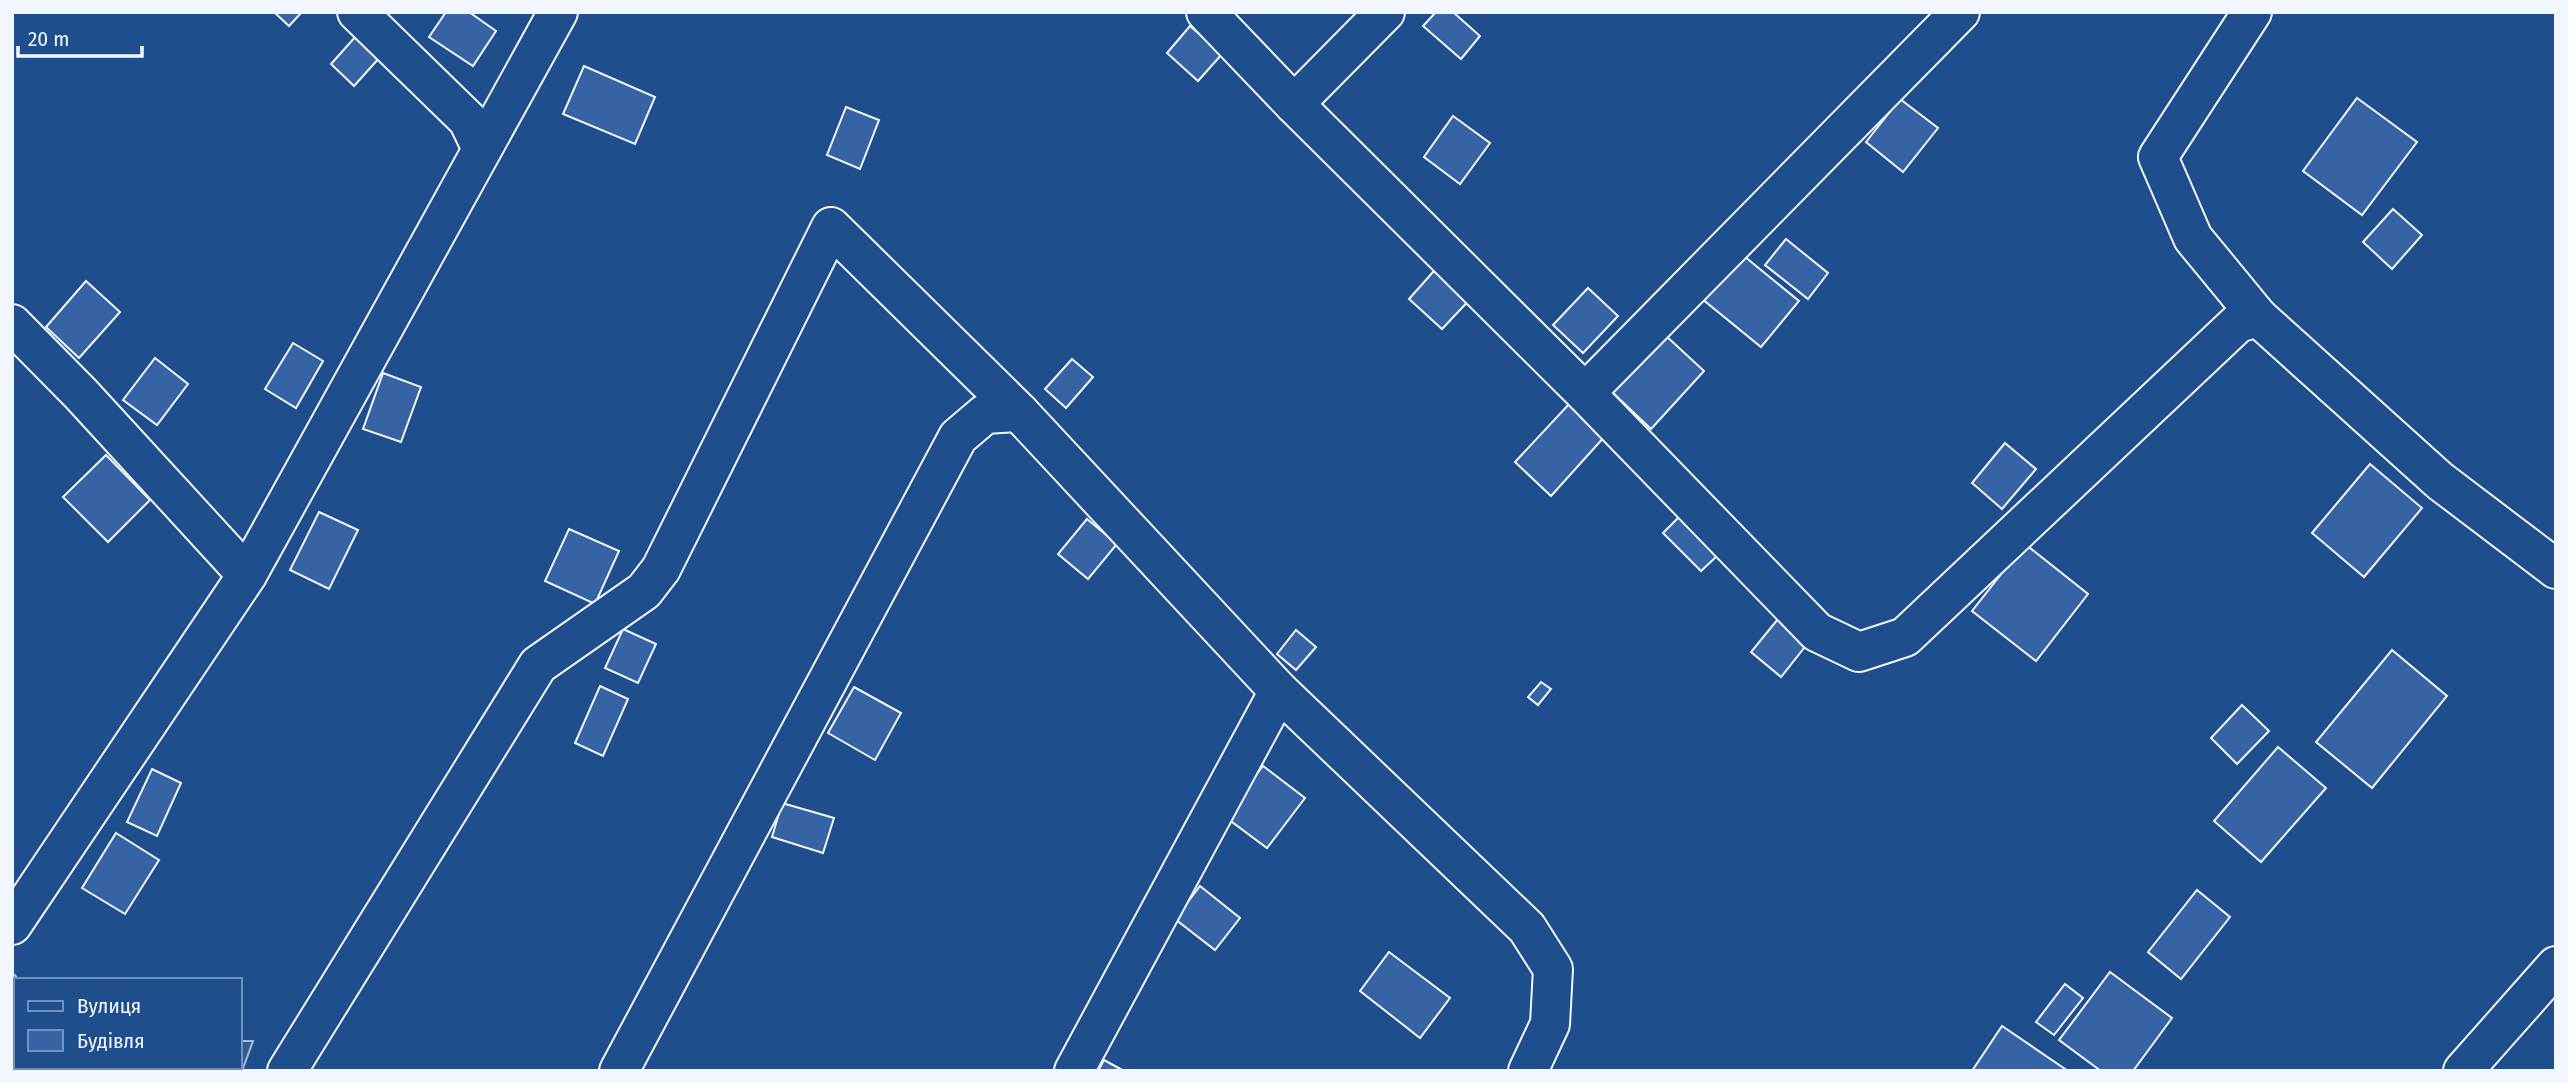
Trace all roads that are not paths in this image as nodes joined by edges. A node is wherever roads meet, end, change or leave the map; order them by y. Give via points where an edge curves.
1 (357, 12) edge
2 (558, 12) edge
3 (1206, 12) edge
4 (1385, 12) edge
5 (1960, 12) edge
6 (2252, 12) edge
7 (1294, 104) junction
8 (482, 149) junction
9 (2258, 317) junction
10 (12, 324) edge
11 (1585, 393) junction
12 (1019, 412) junction
13 (2556, 569) edge
14 (247, 575) junction
15 (1279, 691) junction
16 (12, 925) edge
17 (2556, 966) edge
18 (287, 1071) edge
19 (619, 1071) edge
20 (1074, 1071) edge
21 (1528, 1071) edge
22 (2463, 1071) edge

1 - 8 main road via 468,120
2 - 8 main road
3 - 7 main road
4 - 7 main road
5 - 11 main road
6 - 9 main road via 2158,157 2193,238
7 - 11 main road
8 - 14 main road
9 - 11 main road via 2238,323 1905,637 1859,652 1817,632
9 - 13 main road via 2440,481
10 - 14 main road
12 - 15 main road
12 - 18 main road via 831,227 661,569 644,591 538,665
12 - 19 main road via 985,414 958,438
14 - 16 main road
15 - 20 main road
15 - 21 main road via 1527,928 1553,969 1550,1024
17 - 22 main road

